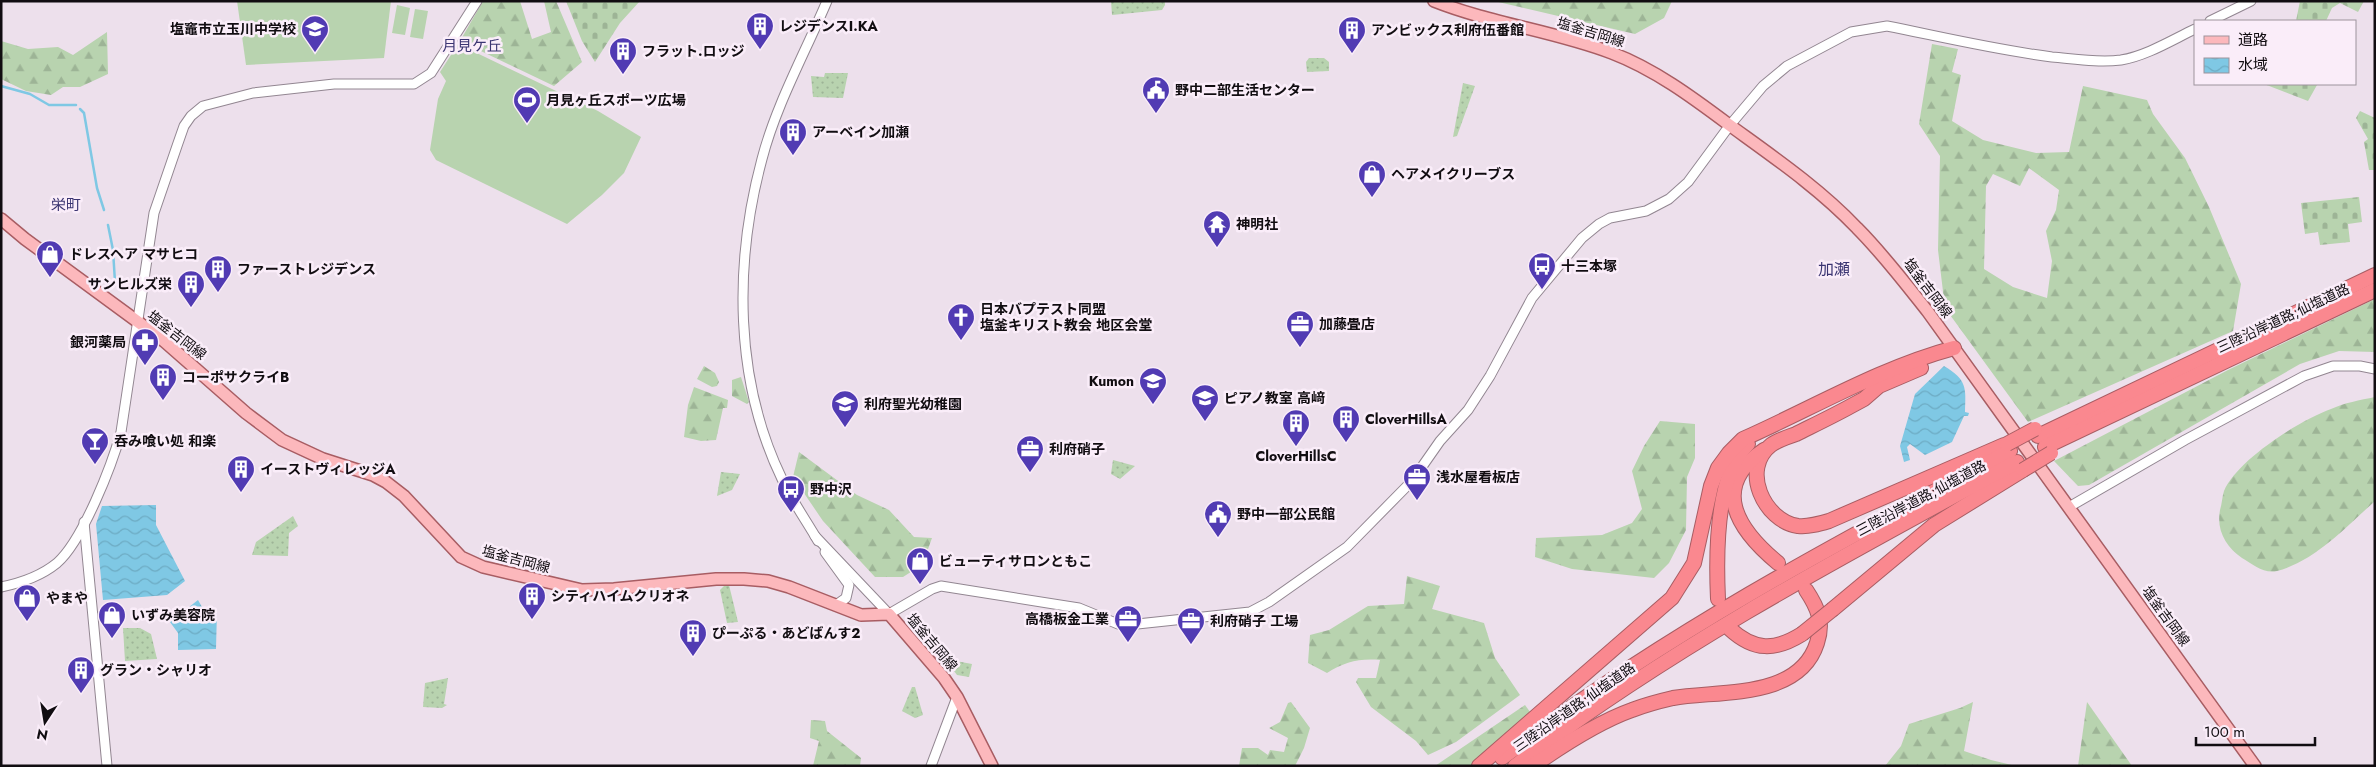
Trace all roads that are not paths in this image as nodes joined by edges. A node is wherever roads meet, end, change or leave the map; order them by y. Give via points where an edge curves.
1 (477, 1) edge
2 (827, 1) edge
3 (1434, 1) edge
4 (2251, 1) edge
5 (2212, 20) edge
6 (2194, 29) edge
7 (1730, 125) junction
8 (1, 219) edge
9 (2375, 275) edge
10 (2375, 290) edge
11 (138, 323) junction
12 (1954, 348) junction
13 (2375, 369) edge
14 (2133, 398) junction
15 (1763, 430) junction
16 (2042, 441) junction
17 (1771, 446) junction
18 (2014, 457) junction
19 (2069, 507) junction
20 (84, 522) junction
21 (816, 536) junction
22 (1778, 563) dead end
23 (1, 587) edge
24 (1806, 590) dead end
25 (1718, 599) dead end
26 (836, 605) junction
27 (889, 614) junction
28 (1730, 629) dead end
29 (957, 697) junction
30 (107, 766) edge
31 (931, 766) edge
32 (992, 766) edge
33 (1479, 766) edge
34 (1492, 766) edge
35 (1515, 766) edge
36 (1533, 766) edge
37 (2255, 766) edge

1 - 11 street via 431,73 414,84 334,84 253,93 204,106 191,116 184,126 154,213
2 - 21 street via 762,158 747,231 742,298 748,366 762,426 781,477
3 - 7 main road, 塩釜吉岡線 via 1614,54 1664,80
4 - 5 street
6 - 7 street via 2122,60 2097,61 1970,45 1887,26 1877,27 1841,37 1787,66 1763,86
7 - 12 main road, 塩釜吉岡線 via 1828,200 1856,226 1883,254
7 - 27 street via 1688,182 1669,199 1646,211 1610,218 1582,238 1532,298 1468,410 1440,441 1412,481 1347,547 1267,603 1250,612 1128,625 1079,608 941,586
8 - 11 main road, 塩釜吉岡線
9 - 14 highway, 三陸沿岸道路;仙塩道路
10 - 14 highway, 三陸沿岸道路;仙塩道路
11 - 20 street via 122,432
11 - 26 main road, 塩釜吉岡線 via 186,358 246,413 282,440 386,482 469,562 582,590 716,579 768,581
12 - 15 highway via 1875,376
12 - 17 highway via 1927,365 1879,386 1851,406
12 - 19 main road, 塩釜吉岡線
13 - 19 street via 2333,366 2304,376
14 - 16 highway
14 - 16 highway via 2092,431
15 - 25 highway via 1745,446 1729,476 1720,533
15 - 33 highway via 1743,439 1718,468 1694,562 1672,598
16 - 18 highway, bridge
16 - 18 highway, bridge
17 - 18 highway via 1759,464 1761,498 1779,518 1798,526 1829,522
17 - 22 highway via 1752,458 1740,474 1734,502 1736,514 1746,532
18 - 28 highway, bridge via 1802,634 1784,644 1767,647 1747,642
18 - 34 highway, 三陸沿岸道路;仙塩道路 via 1770,580 1603,686
18 - 35 highway, 三陸沿岸道路;仙塩道路 via 1758,604 1621,691
19 - 37 main road, 塩釜吉岡線
20 - 23 street via 58,562 32,578
20 - 30 street
21 - 26 street via 849,585 846,598
21 - 27 street
24 - 36 highway via 1820,614 1818,639 1810,660 1793,674 1757,689 1672,698 1632,710 1600,725
26 - 27 main road, 塩釜吉岡線 via 861,615
27 - 29 main road, 塩釜吉岡線 via 922,650
29 - 31 street
29 - 32 main road, 塩釜吉岡線

